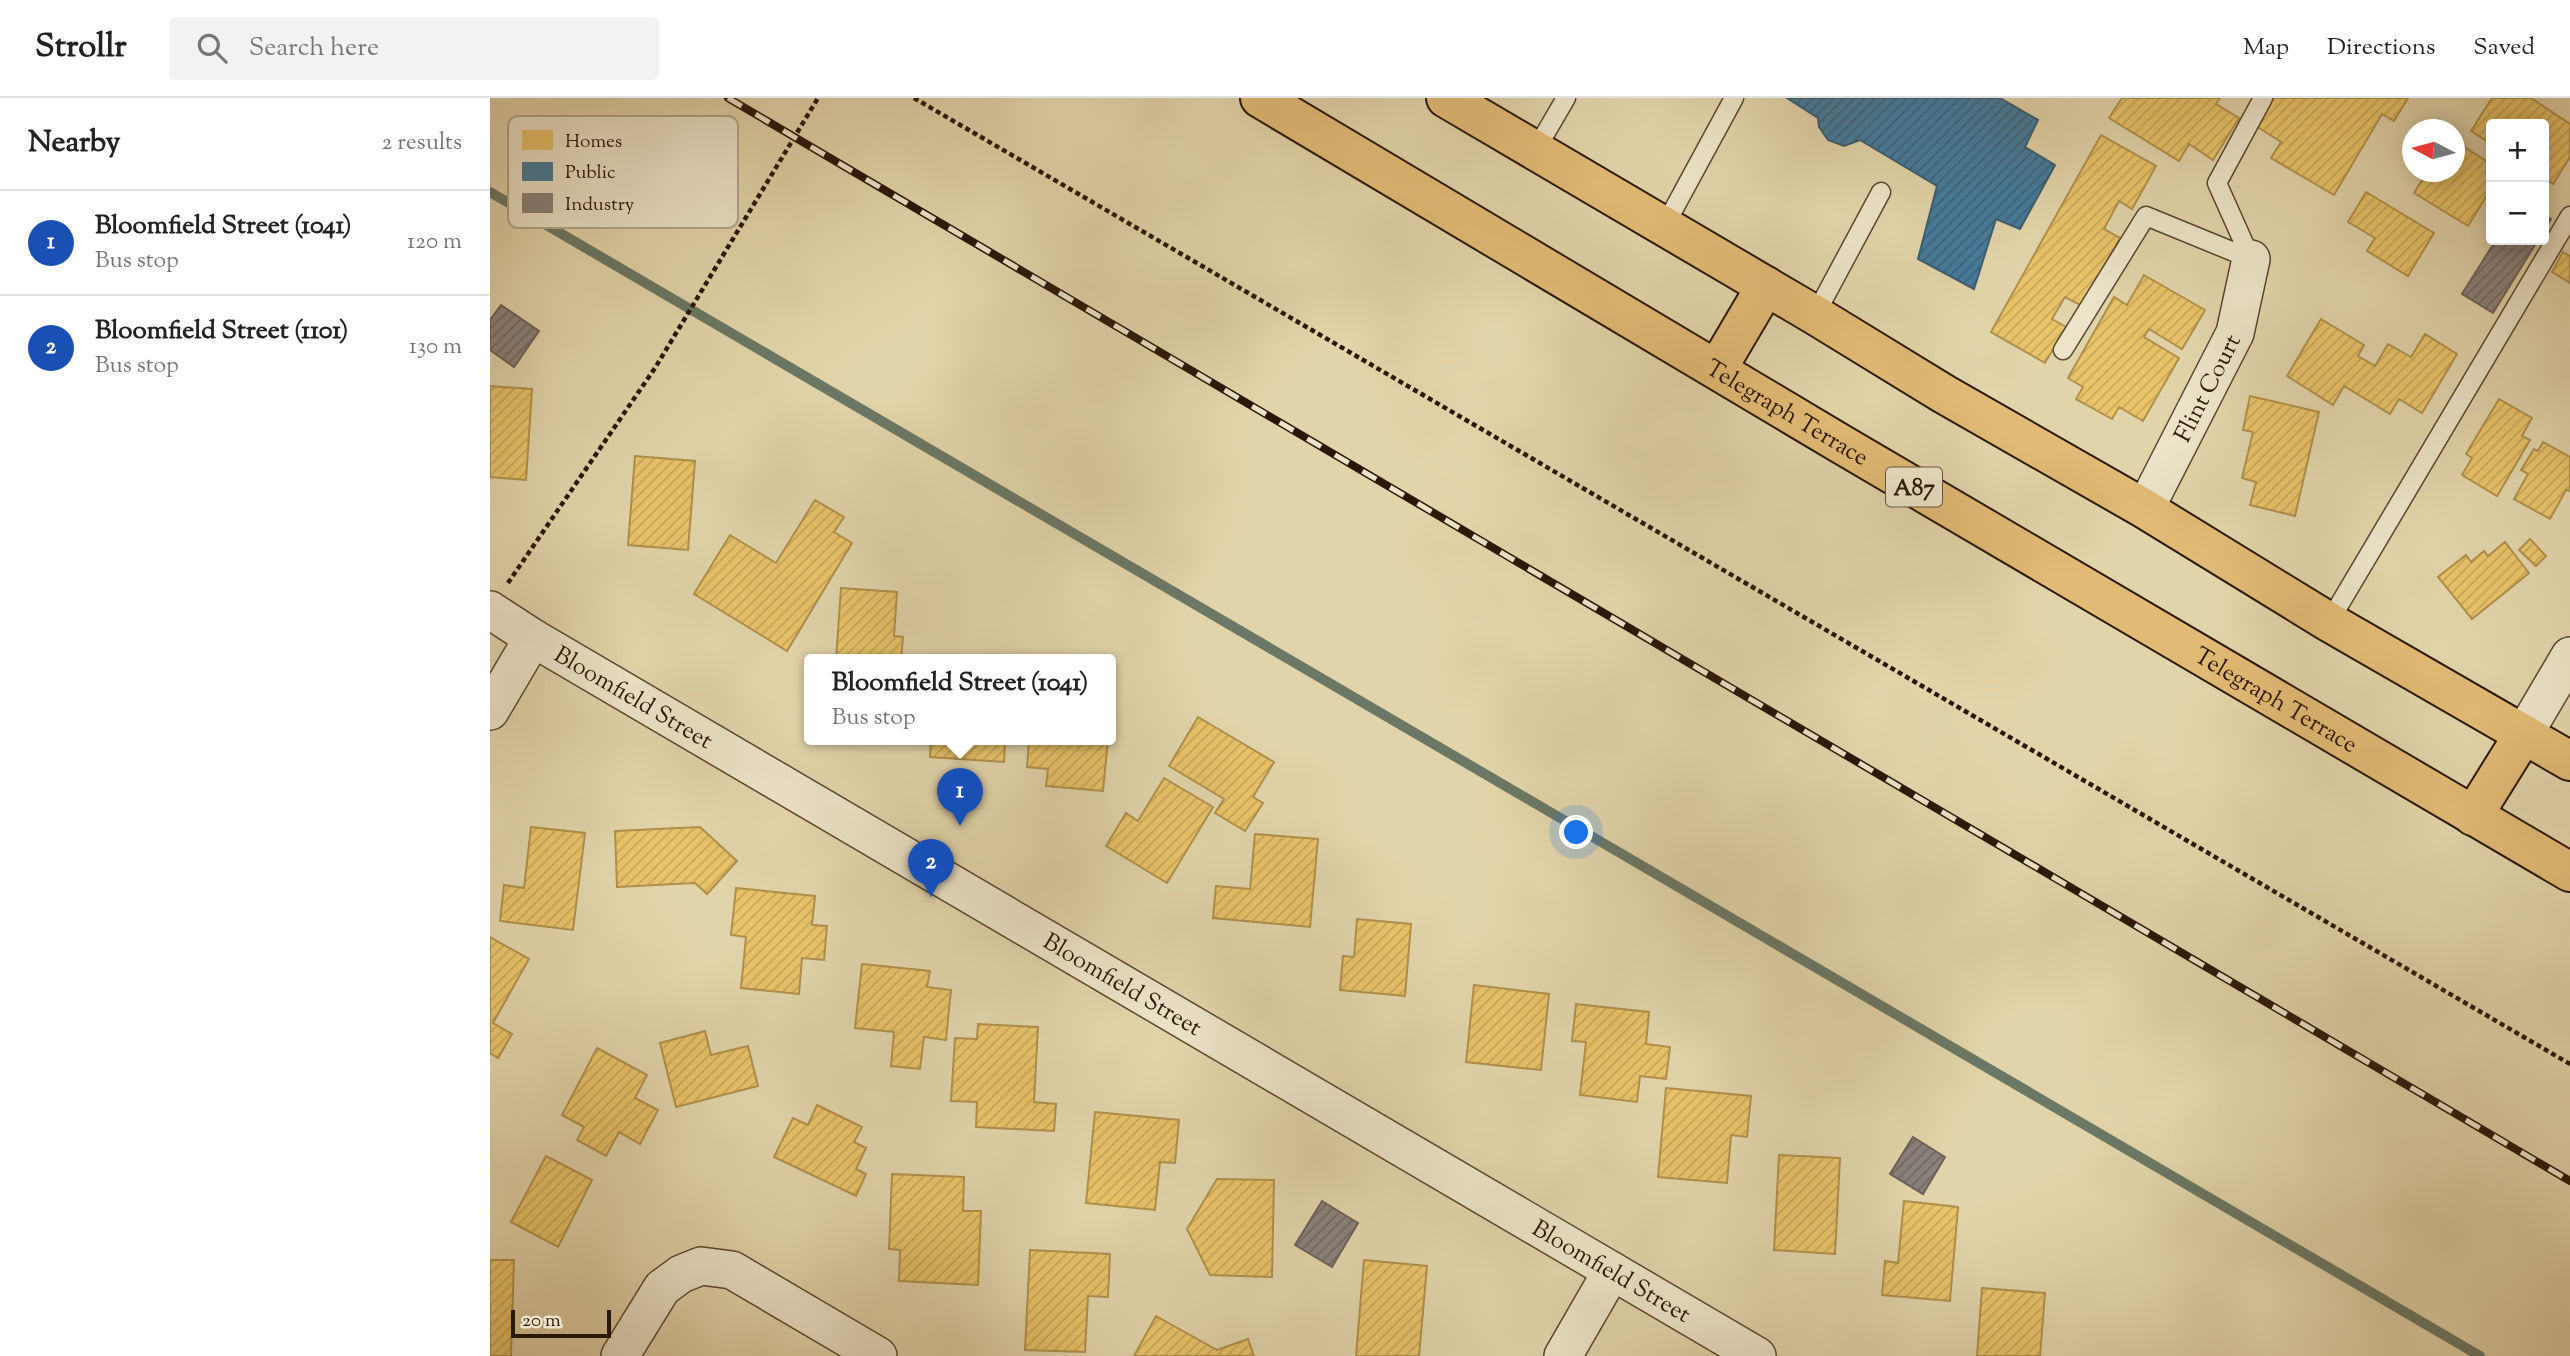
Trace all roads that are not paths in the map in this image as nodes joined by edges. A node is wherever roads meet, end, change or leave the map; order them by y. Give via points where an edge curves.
1 (1260, 98) edge
2 (1446, 98) edge
3 (1566, 98) edge
4 (1734, 98) edge
5 (2263, 98) edge
6 (1535, 151) junction
7 (1881, 192) dead end
8 (2570, 216) edge
9 (1664, 227) junction
10 (2251, 259) junction
11 (1766, 286) junction
12 (1815, 314) junction
13 (2063, 350) dead end
14 (1717, 369) junction
15 (2145, 509) junction
16 (490, 610) edge
17 (2329, 622) junction
18 (533, 638) junction
19 (2570, 656) edge
20 (490, 711) edge
21 (2524, 734) junction
22 (2570, 761) edge
23 (2473, 816) junction
24 (2570, 872) edge
25 (1612, 1271) junction
26 (621, 1356) edge
27 (878, 1356) edge
28 (1563, 1356) edge
29 (1757, 1356) edge

1 - 14 highway, Telegraph Terrace / A87
2 - 6 highway
3 - 6 lane
4 - 9 lane
5 - 10 lane via 2217,183
6 - 9 highway
7 - 12 lane
8 - 17 lane
9 - 11 highway
10 - 13 lane via 2146,216
10 - 15 street, Flint Court via 2235,333
11 - 12 highway
11 - 14 highway
12 - 15 highway
14 - 23 highway, Telegraph Terrace / A87
15 - 17 highway
16 - 18 street, Bloomfield Street
17 - 21 highway
18 - 20 street
18 - 25 street, Bloomfield Street
19 - 21 street
21 - 22 highway
21 - 23 highway
23 - 24 highway, Telegraph Terrace / A87
25 - 28 street
25 - 29 street, Bloomfield Street
26 - 27 street via 662,1288 701,1266 732,1270

